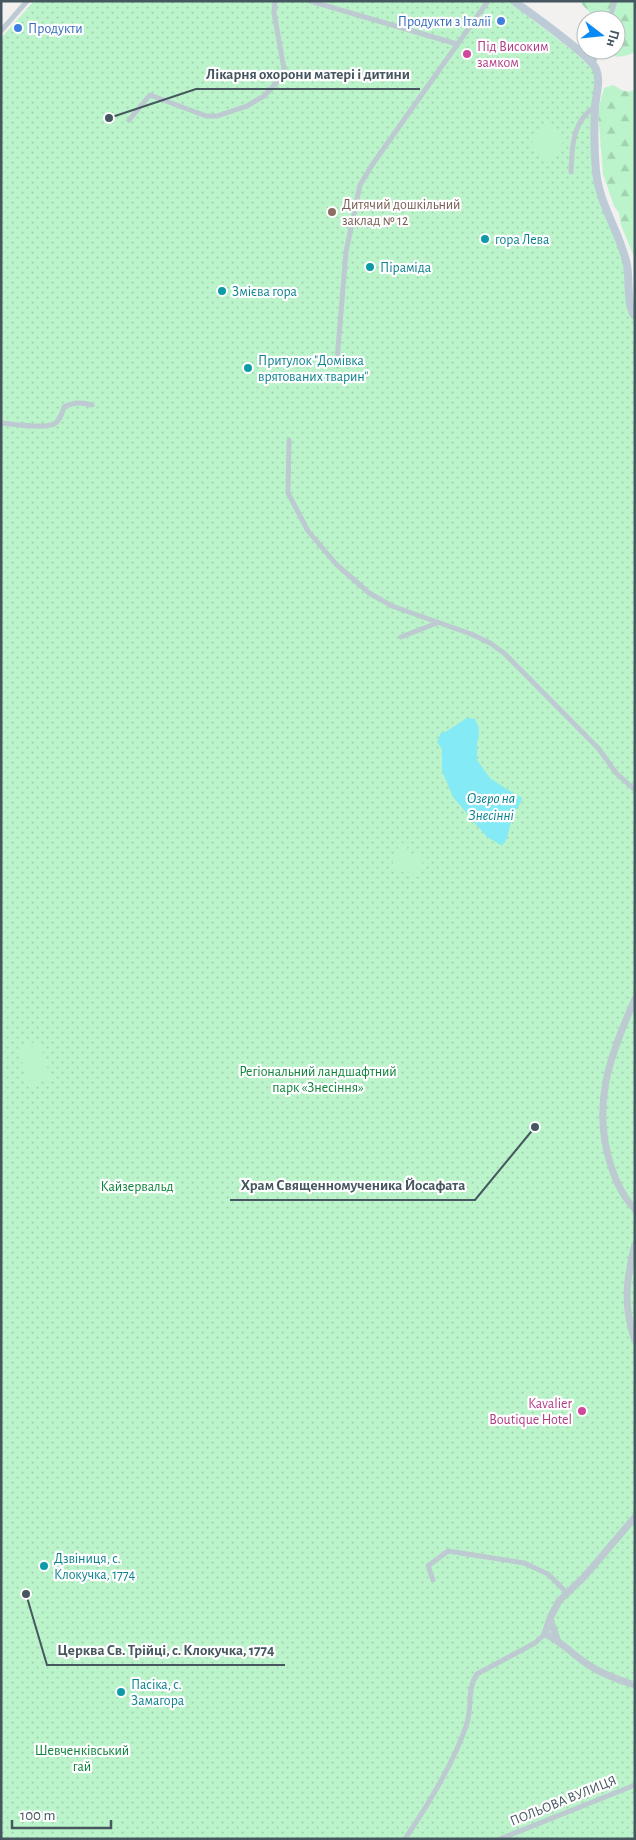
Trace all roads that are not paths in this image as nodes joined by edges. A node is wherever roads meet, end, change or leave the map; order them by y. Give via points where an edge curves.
1 (27, 1) edge
2 (275, 1) edge
3 (310, 1) edge
4 (488, 1) edge
5 (514, 1) edge
6 (1, 31) edge
7 (457, 44) junction
8 (594, 60) edge
9 (593, 64) junction
10 (595, 107) junction
11 (129, 120) dead end
12 (571, 172) dead end
13 (635, 316) edge
14 (337, 360) dead end
15 (92, 405) dead end
16 (1, 423) edge
17 (289, 440) dead end
18 (438, 622) junction
19 (401, 637) dead end
20 (635, 790) edge
21 (635, 999) edge
22 (635, 1209) edge
23 (635, 1244) edge
24 (635, 1342) edge
25 (635, 1518) edge
26 (433, 1580) dead end
27 (567, 1593) junction
28 (550, 1618) junction
29 (545, 1634) junction
30 (557, 1639) junction
31 (635, 1685) edge
32 (635, 1785) edge
33 (405, 1839) edge
34 (500, 1839) edge

1 - 6 street
2 - 11 street via 283,73 264,96 247,106 218,116 206,116 150,95
3 - 7 street
4 - 7 street
5 - 9 main road
7 - 14 street via 360,185 346,252
8 - 9 street
9 - 10 main road via 598,75
10 - 12 street via 586,112 575,134
10 - 13 main road via 596,173 627,264 630,303
15 - 16 street via 81,402 64,407 60,418 52,425
17 - 18 street via 288,493 308,531 336,564 369,593 392,606
18 - 19 street
18 - 20 street via 471,634 504,653
21 - 22 street via 615,1043 604,1094 602,1125 614,1176
23 - 24 street via 626,1280 626,1303
25 - 27 street
26 - 27 street via 428,1566 448,1551 524,1563 548,1574
27 - 28 street
28 - 29 street
28 - 30 street
29 - 30 street
29 - 33 street via 535,1643 477,1674 470,1689 470,1712 462,1738
30 - 31 street via 587,1664
32 - 34 street, ПОЛЬОВА ВУЛИЦЯ

